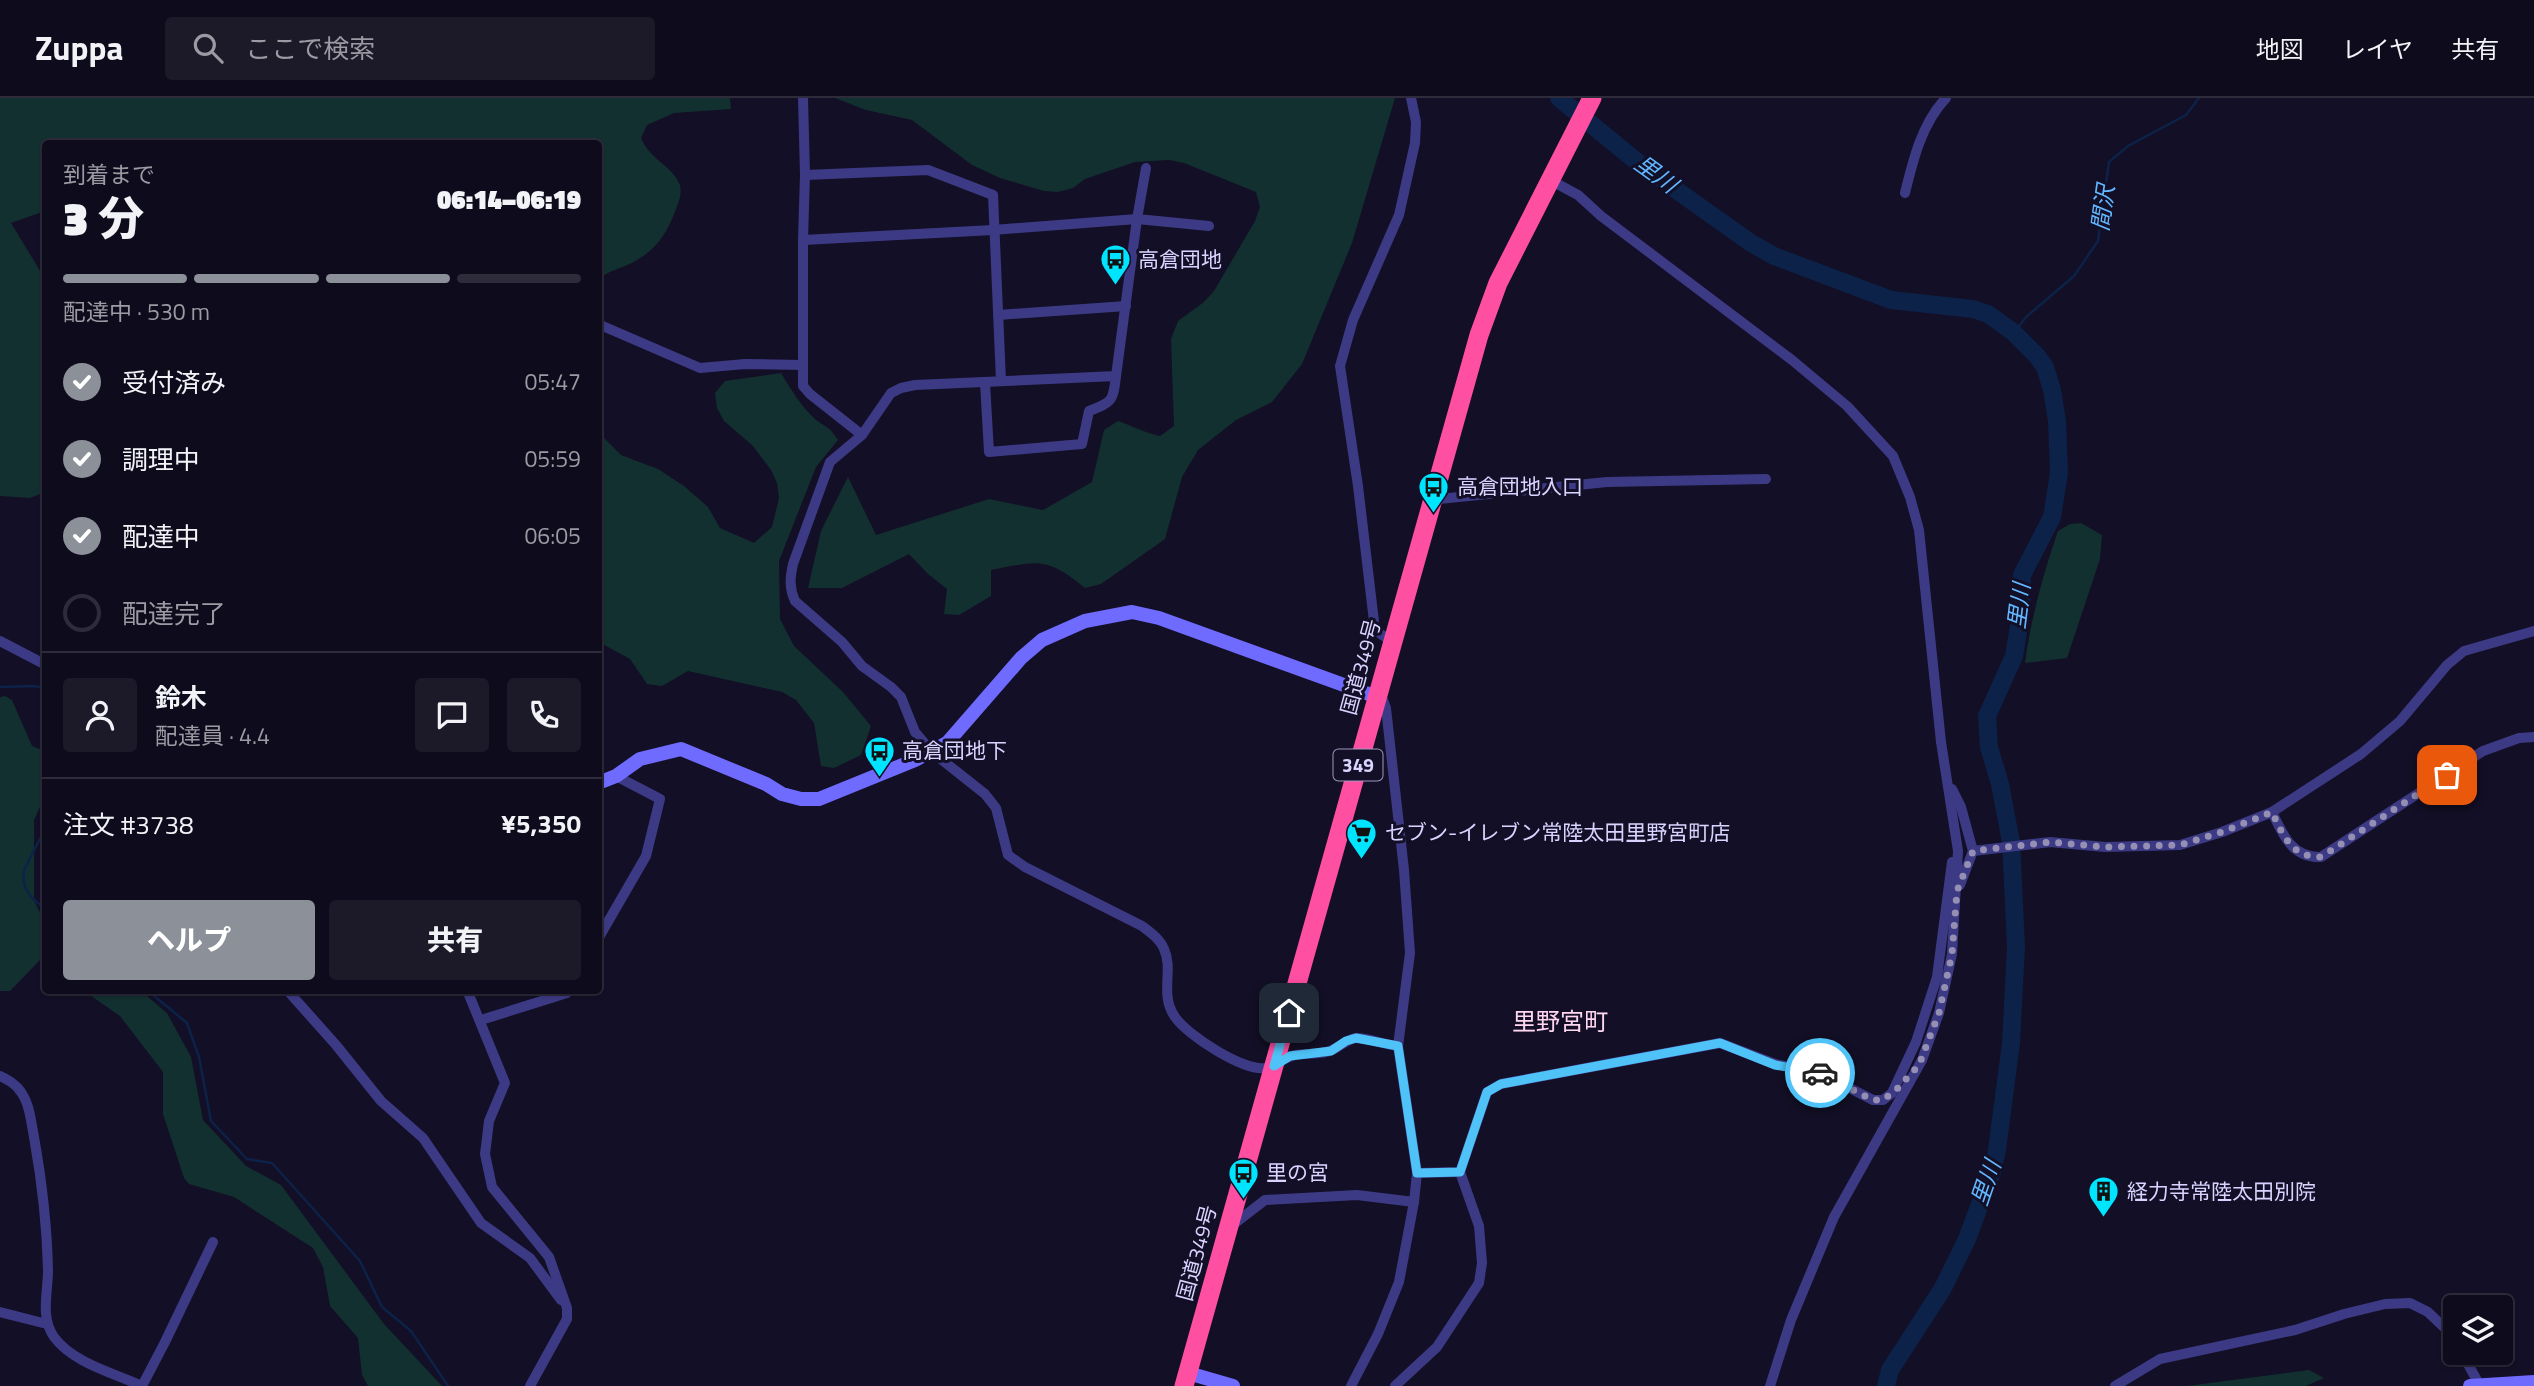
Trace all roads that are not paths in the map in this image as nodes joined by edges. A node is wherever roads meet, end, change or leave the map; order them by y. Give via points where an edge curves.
1 (803, 98) edge
2 (1411, 98) edge
3 (1592, 98) edge
4 (1946, 98) edge
5 (1146, 168) dead end
6 (1553, 174) junction
7 (805, 175) junction
8 (1905, 193) dead end
9 (1138, 219) junction
10 (1209, 226) dead end
11 (993, 230) junction
12 (803, 240) junction
13 (1126, 306) junction
14 (998, 315) junction
15 (602, 326) edge
16 (803, 365) junction
17 (1116, 376) junction
18 (1001, 381) junction
19 (985, 383) junction
20 (862, 435) junction
21 (1766, 479) dead end
22 (1433, 496) junction
23 (2534, 631) edge
24 (0, 642) edge
25 (1392, 642) junction
26 (42, 663) edge
27 (1377, 697) junction
28 (2534, 737) edge
29 (932, 752) junction
30 (616, 776) junction
31 (1947, 780) junction
32 (602, 781) edge
33 (2272, 812) junction
34 (1957, 845) junction
35 (1977, 851) junction
36 (1957, 891) junction
37 (602, 932) edge
38 (291, 994) edge
39 (469, 994) edge
40 (564, 994) edge
41 (481, 1020) junction
42 (1398, 1046) junction
43 (1919, 1065) junction
44 (1274, 1066) junction
45 (0, 1076) edge
46 (1892, 1093) junction
47 (1460, 1172) junction
48 (1417, 1173) junction
49 (1414, 1202) junction
50 (1227, 1228) junction
51 (212, 1242) dead end
52 (567, 1308) junction
53 (0, 1312) edge
54 (47, 1324) junction
55 (2443, 1329) edge
56 (2469, 1365) edge
57 (1186, 1379) edge
58 (2534, 1382) edge
59 (530, 1386) edge
60 (1233, 1386) edge
61 (1351, 1386) edge
62 (1395, 1386) edge
63 (1770, 1386) edge
64 (2115, 1386) edge
65 (2470, 1386) edge
66 (2480, 1386) edge

1 - 7 street
2 - 25 street via 1415,143 1402,204 1353,320 1340,366 1375,630
3 - 6 highway, 国道349号 / 349
4 - 8 street via 1922,137
5 - 9 street
6 - 22 highway, 国道349号 / 349 via 1489,303
6 - 31 street via 1601,216 1792,360 1847,406 1893,456 1919,530
7 - 11 street via 928,170 993,195
7 - 12 street
9 - 10 street
9 - 11 street
9 - 13 street
11 - 12 street
11 - 14 street
12 - 16 street
13 - 14 street
13 - 17 street
14 - 18 street
15 - 16 street via 700,368
16 - 20 street via 803,386
17 - 18 street
17 - 19 street via 1110,403 1089,411 1082,444 989,452
18 - 19 street
19 - 20 street via 901,388 891,393
20 - 29 street via 830,461 793,564 791,592 862,666 901,697 915,732
21 - 22 street via 1607,482
22 - 25 highway, 国道349号 / 349
23 - 33 street via 2465,651 2446,665 2400,721 2361,754
24 - 26 street
25 - 27 highway, 国道349号 / 349
27 - 29 street via 1132,612 1085,621 1042,639 947,743
27 - 42 street via 1386,708 1410,953
27 - 44 highway, 国道349号 / 349
28 - 33 street via 2483,751 2321,857 2308,858 2296,849
29 - 30 street via 819,799 782,794 681,749 640,759
29 - 44 street via 996,808 1008,855 1156,937 1167,959 1165,990 1173,1016 1187,1031 1237,1061 1263,1069
30 - 32 street
30 - 37 street via 660,799 646,856
31 - 34 street
31 - 35 street
33 - 35 street via 2180,845 2105,847 2050,842
34 - 36 street
34 - 46 street via 1937,977 1916,1042
35 - 36 street
36 - 43 street via 1945,988
38 - 52 street via 380,1101 423,1138 481,1223 530,1258
39 - 41 street
40 - 41 street
41 - 52 street via 505,1083 489,1121 485,1154 492,1187 549,1256
42 - 44 street via 1356,1038 1331,1051 1290,1056
42 - 48 street
43 - 46 street
43 - 63 street via 1834,1217 1791,1320
44 - 50 highway, 国道349号 / 349
45 - 54 street via 20,1090 28,1105 47,1230
46 - 47 street via 1873,1100 1820,1073 1775,1065 1720,1043 1501,1084 1487,1092
47 - 48 street
47 - 62 street via 1479,1226 1479,1283 1437,1347
48 - 49 street
49 - 50 street via 1357,1195 1265,1200
49 - 61 street via 1399,1282
50 - 57 highway, 国道349号 / 349
51 - 54 street via 142,1386 79,1358 56,1339
52 - 59 street via 567,1319
53 - 54 street
55 - 64 street via 2428,1312 2410,1303 2385,1304 2295,1331 2160,1359
56 - 66 street
57 - 60 street
58 - 66 street
65 - 66 street

